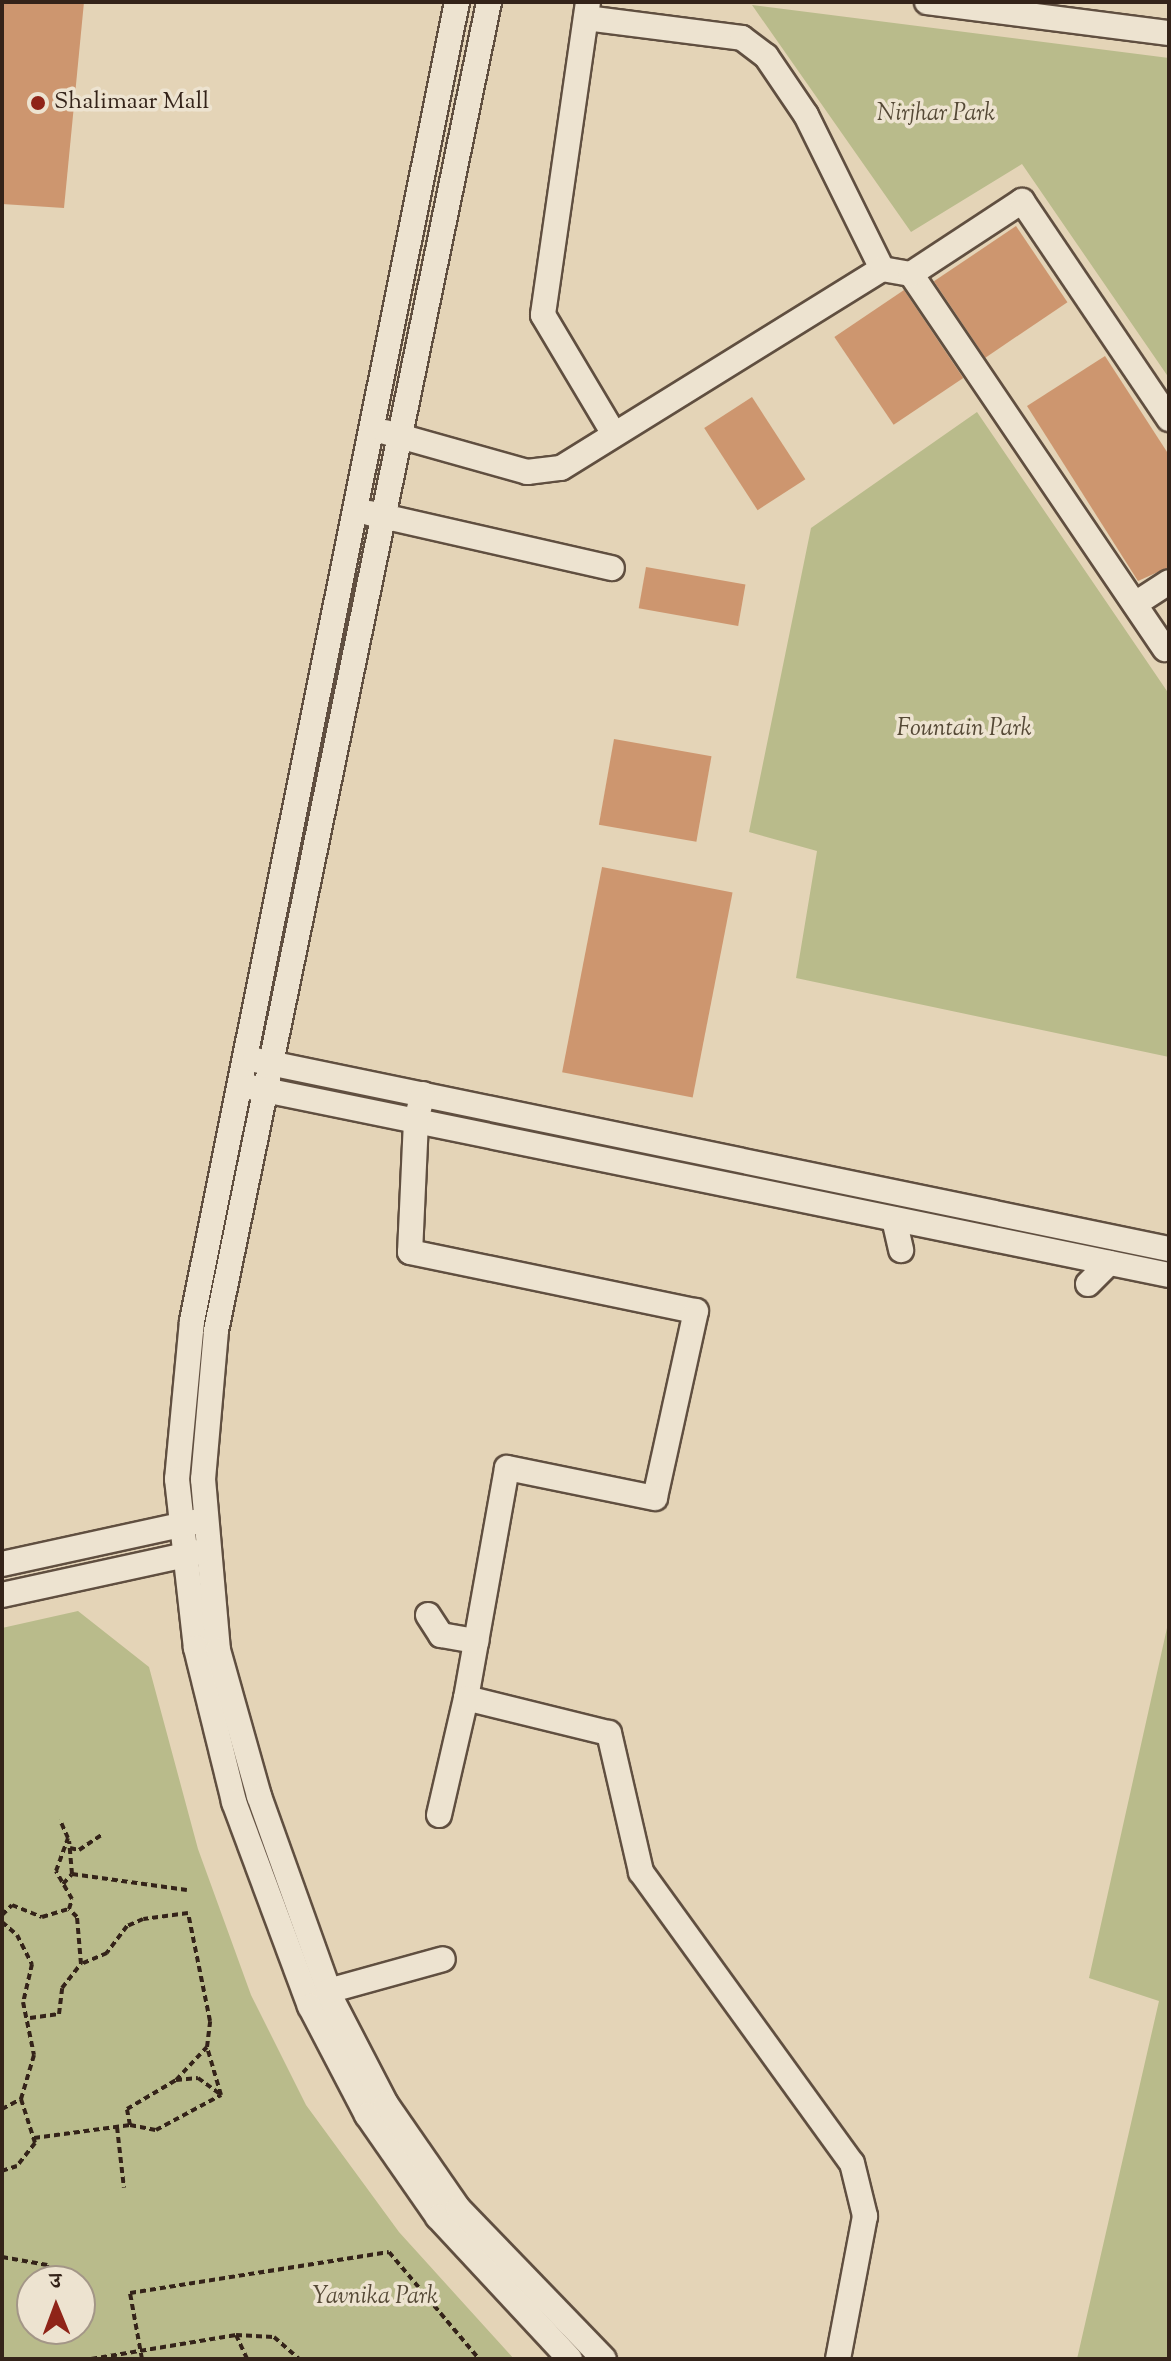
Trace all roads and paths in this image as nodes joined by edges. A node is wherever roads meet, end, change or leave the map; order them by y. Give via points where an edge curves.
1 (457, 2) edge
2 (489, 2) edge
3 (927, 2) edge
4 (587, 10) edge
5 (1169, 33) edge
6 (882, 269) junction
7 (911, 274) junction
8 (1169, 419) edge
9 (371, 429) junction
10 (399, 434) junction
11 (614, 434) junction
12 (355, 510) junction
13 (382, 517) junction
14 (612, 568) dead end
15 (1169, 582) edge
16 (1135, 604) junction
17 (1165, 649) dead end
18 (245, 1057) junction
19 (269, 1062) junction
20 (239, 1085) junction
21 (264, 1090) junction
22 (423, 1094) junction
23 (416, 1121) junction
24 (894, 1219) junction
25 (1169, 1249) edge
26 (901, 1250) dead end
27 (1109, 1263) junction
28 (1169, 1275) edge
29 (1088, 1284) dead end
30 (207, 1519) junction
31 (182, 1524) junction
32 (197, 1552) junction
33 (2, 1564) edge
34 (2, 1595) edge
35 (428, 1615) dead end
36 (476, 1641) junction
37 (466, 1698) junction
38 (439, 1815) dead end
39 (60, 1820) dead end
40 (103, 1834) dead end
41 (68, 1838) junction
42 (70, 1848) junction
43 (72, 1874) junction
44 (63, 1884) junction
45 (187, 1890) dead end
46 (69, 1909) junction
47 (2, 1915) edge
48 (2, 1922) edge
49 (443, 1959) dead end
50 (81, 1964) junction
51 (328, 1991) junction
52 (29, 2018) junction
53 (207, 2047) junction
54 (176, 2080) junction
55 (221, 2095) junction
56 (21, 2099) junction
57 (2, 2109) edge
58 (130, 2125) junction
59 (117, 2127) junction
60 (34, 2138) junction
61 (2, 2171) edge
62 (124, 2188) dead end
63 (2, 2257) edge
64 (47, 2265) edge
65 (236, 2335) junction
66 (141, 2350) junction
67 (91, 2359) edge
68 (142, 2359) edge
69 (247, 2359) edge
70 (299, 2359) edge
71 (479, 2359) edge
72 (570, 2359) edge
73 (604, 2359) edge
74 (838, 2359) edge

1 - 9 street
2 - 10 street
3 - 5 street
4 - 6 street via 742,38 766,56 806,115
4 - 11 street via 543,315
6 - 7 street
6 - 11 street
7 - 8 street via 1022,201
7 - 16 street
9 - 10 street
9 - 12 street
10 - 11 street via 527,472 561,468
10 - 13 street
12 - 13 street
12 - 18 street
13 - 14 street
13 - 19 street
15 - 16 street
16 - 17 street
18 - 19 street
18 - 20 street
19 - 21 street
19 - 22 street
20 - 21 street
20 - 31 street via 192,1321 177,1479
21 - 23 street
21 - 30 street via 216,1331 203,1479
22 - 23 street
22 - 25 street
23 - 24 street
23 - 36 street via 410,1252 696,1311 655,1498 507,1468
24 - 26 street
24 - 27 street via 944,1241 1012,1255
27 - 28 street
27 - 29 street
30 - 31 street
30 - 32 street
31 - 32 street
31 - 33 street
32 - 34 street
32 - 51 street via 259,1796
32 - 72 street via 196,1648 234,1802 310,2006 367,2115 438,2217
35 - 36 street via 441,1635
36 - 37 street
37 - 38 street
37 - 74 street via 609,1733 641,1872 852,2163 865,2216
39 - 41 path
40 - 42 path via 79,1850
41 - 42 path
41 - 44 path via 56,1871
42 - 43 path
43 - 44 path
43 - 45 path
44 - 46 path via 72,1899
46 - 47 path via 42,1917 12,1905
46 - 50 path via 77,1917
48 - 52 path via 17,1935 32,1964 23,2002
49 - 51 street
50 - 52 path via 62,1988 59,2014
50 - 53 path via 107,1953 127,1926 188,1913 210,2021
51 - 73 street via 386,2104 458,2208
52 - 56 path via 34,2055
53 - 54 path
53 - 55 path
54 - 55 path via 198,2078
54 - 58 path via 127,2109
55 - 58 path via 156,2130
56 - 57 path
56 - 60 path
58 - 59 path
59 - 60 path
59 - 62 path
60 - 61 path via 17,2166
63 - 64 path
65 - 66 path
65 - 69 path
65 - 70 path via 274,2337
66 - 67 path
66 - 68 path
66 - 71 path via 130,2293 389,2252

